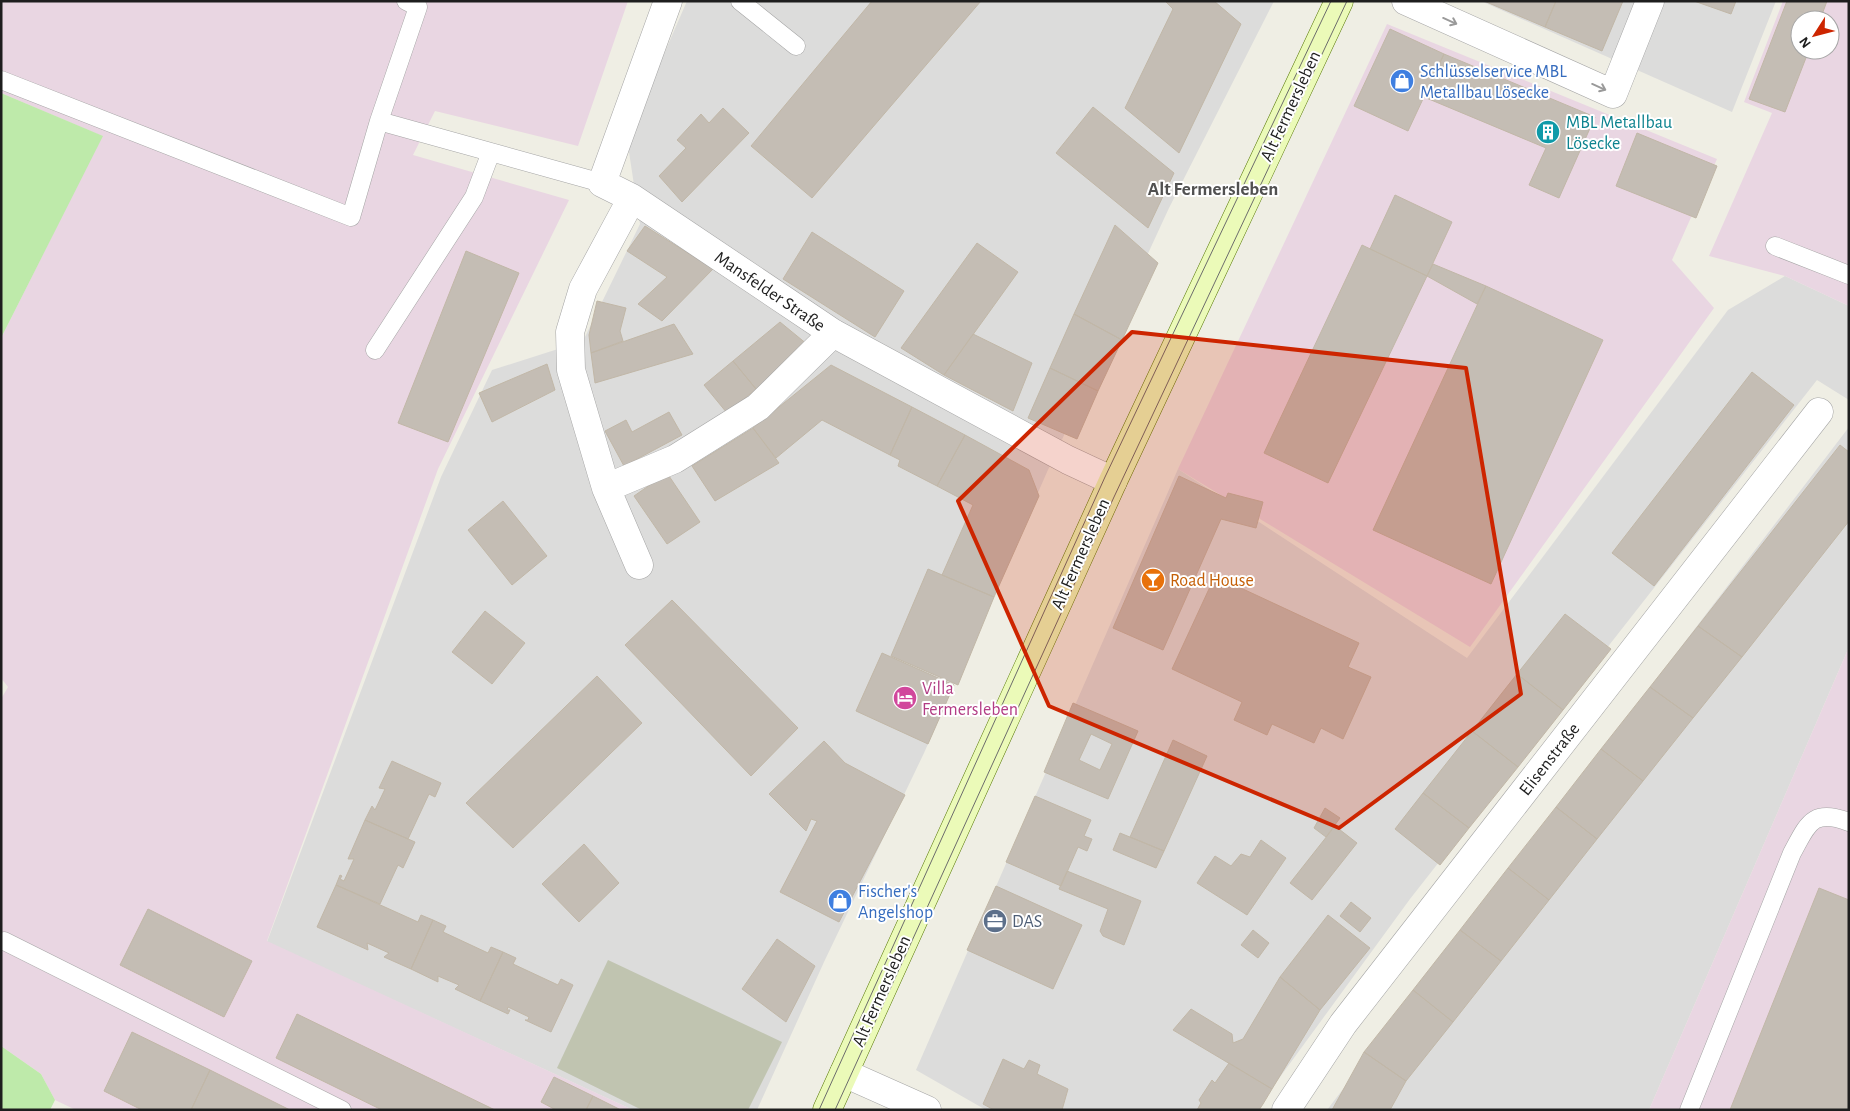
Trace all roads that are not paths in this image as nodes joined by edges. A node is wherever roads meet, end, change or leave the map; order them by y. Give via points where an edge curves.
1 (406, 1) edge
2 (668, 1) edge
3 (740, 1) edge
4 (1339, 1) edge
5 (1406, 1) edge
6 (1650, 1) edge
7 (796, 46) dead end
8 (1, 80) edge
9 (379, 121) junction
10 (491, 152) junction
11 (602, 183) junction
12 (632, 198) junction
13 (1775, 246) dead end
14 (1849, 275) edge
15 (833, 333) junction
16 (375, 350) dead end
17 (1819, 412) dead end
18 (1113, 481) junction
19 (606, 488) junction
20 (639, 565) dead end
21 (1849, 822) edge
22 (4, 941) dead end
23 (844, 1073) junction
24 (342, 1110) edge
25 (827, 1110) edge
26 (927, 1110) edge
27 (1286, 1110) edge
28 (1689, 1110) edge

1 - 9 lane via 418,7
2 - 11 street
3 - 7 lane
4 - 18 main road, Alt Fermersleben
5 -> 6 street via 1613,94
8 - 9 lane via 351,217
9 - 10 lane
10 - 11 lane
10 - 16 lane via 474,196
11 - 12 street, Mansfelder Straße
12 - 15 street, Mansfelder Straße
12 - 19 street via 583,289 570,332 571,370
13 - 14 lane
15 - 18 street, Mansfelder Straße
15 - 19 street via 758,407 675,459
17 - 27 street, Elisenstraße via 1343,1024
18 - 23 main road, Alt Fermersleben
19 - 20 street
21 - 28 lane via 1818,816 1808,823 1792,853
22 - 24 lane
23 - 25 main road, Alt Fermersleben
23 - 26 street

